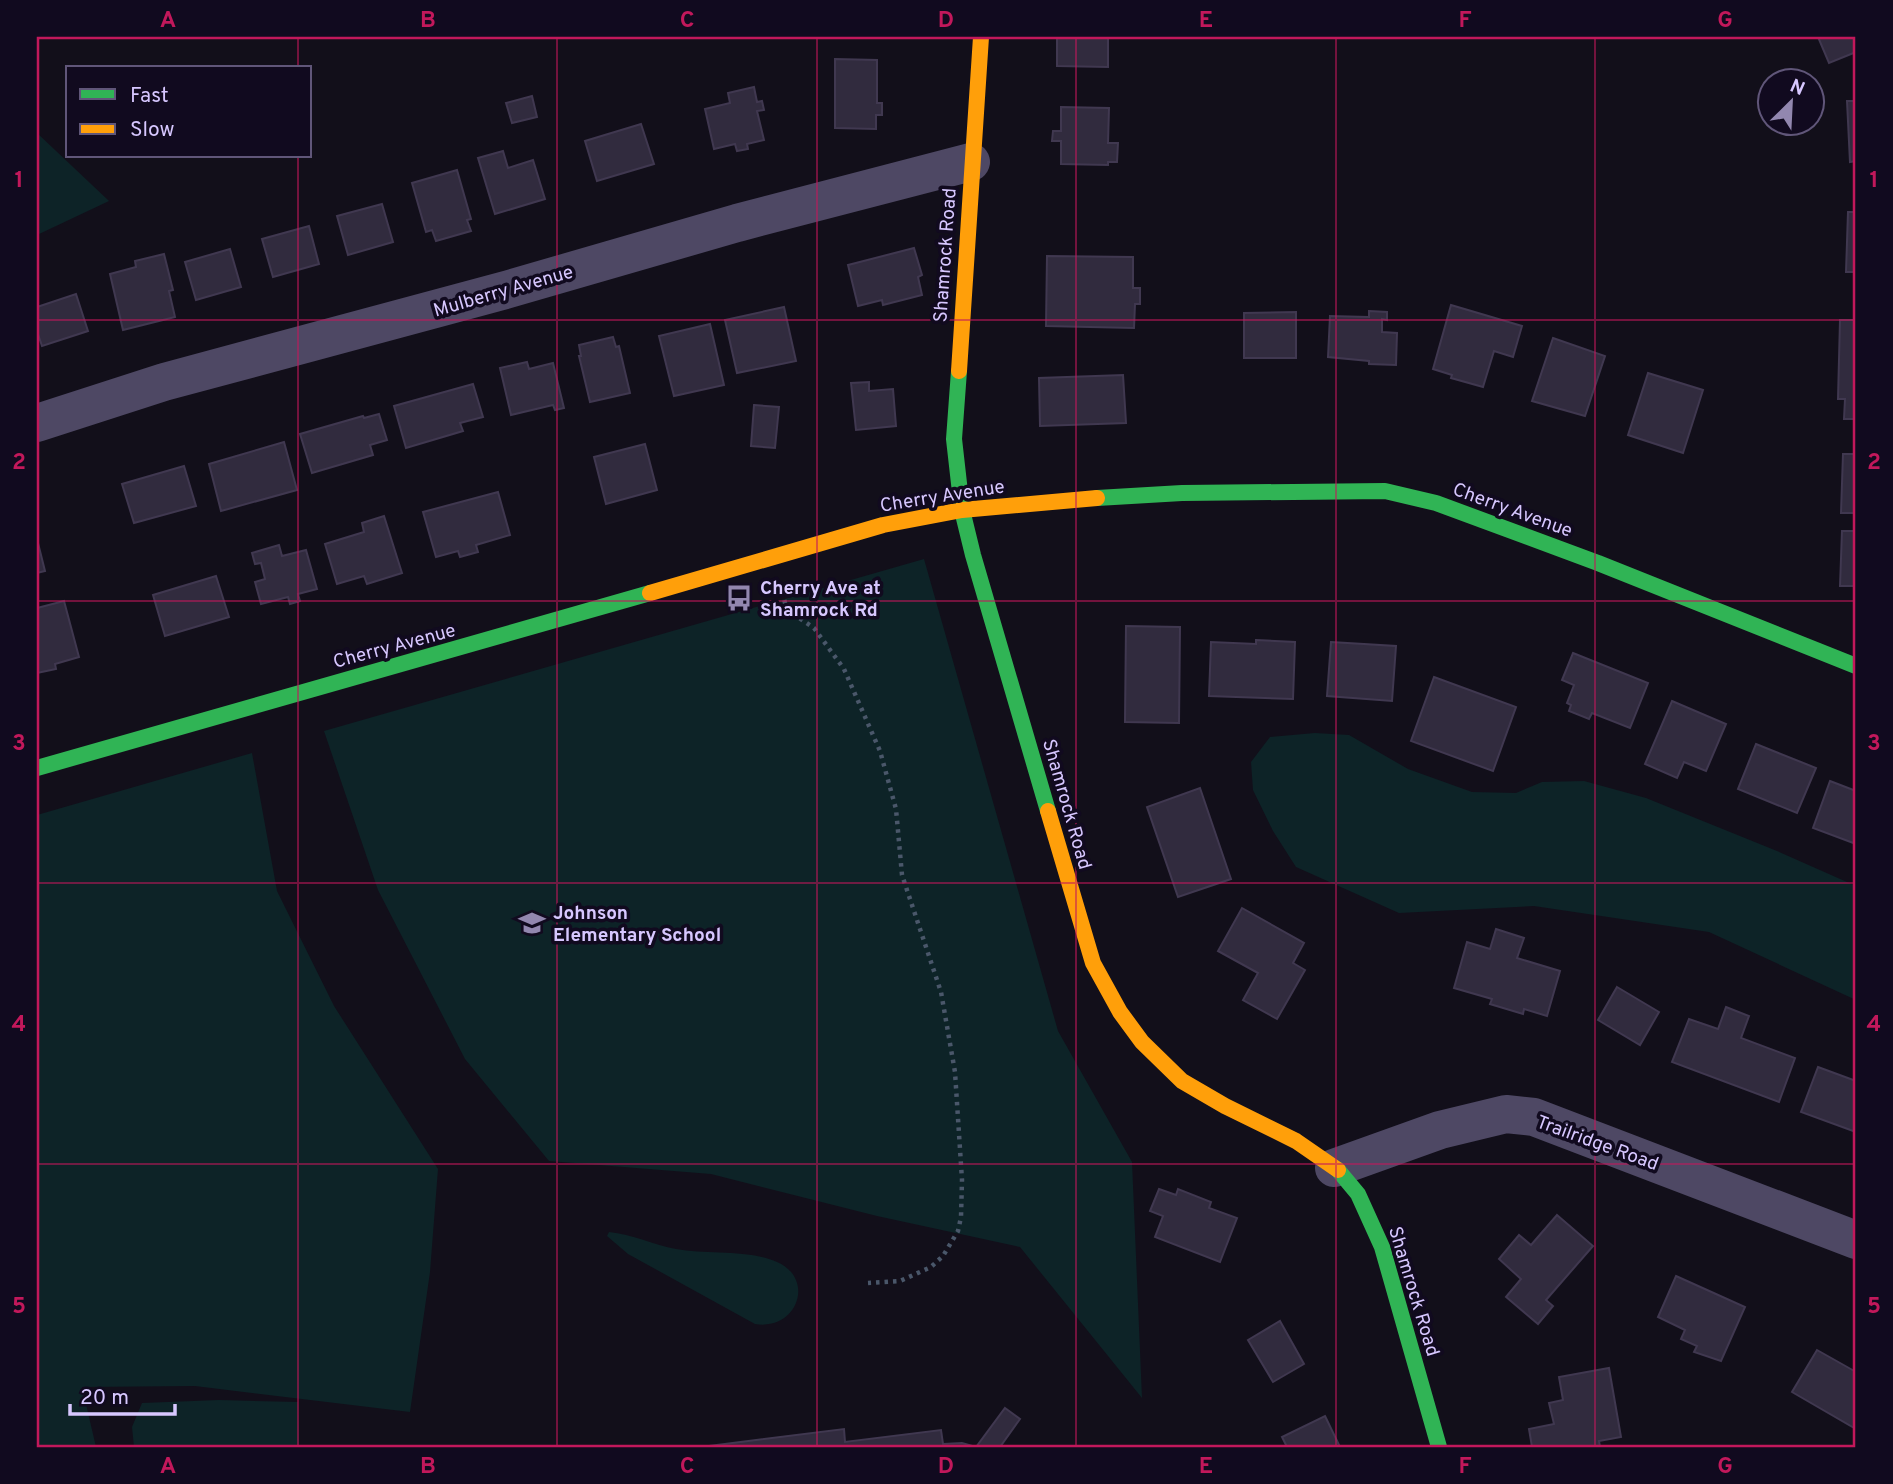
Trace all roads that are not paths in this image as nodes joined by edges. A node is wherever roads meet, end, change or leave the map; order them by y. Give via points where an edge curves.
1 (981, 37) edge
2 (971, 162) junction
3 (37, 423) edge
4 (962, 510) junction
5 (1856, 666) edge
6 (37, 768) edge
7 (1334, 1168) junction
8 (1856, 1240) edge
9 (1439, 1447) edge

1 - 2 street, Shamrock Road
2 - 3 street, Mulberry Avenue via 164,382
2 - 4 street, Shamrock Road via 954,439
4 - 5 street, Cherry Avenue via 1182,493 1385,491 1436,503 1598,563
4 - 6 street, Cherry Avenue via 883,525
4 - 7 street, Shamrock Road via 1093,964 1116,1008 1146,1048 1183,1082 1305,1146
7 - 8 street, Trailridge Road via 1440,1130 1506,1114 1534,1117
7 - 9 street, Shamrock Road via 1355,1188 1377,1232

